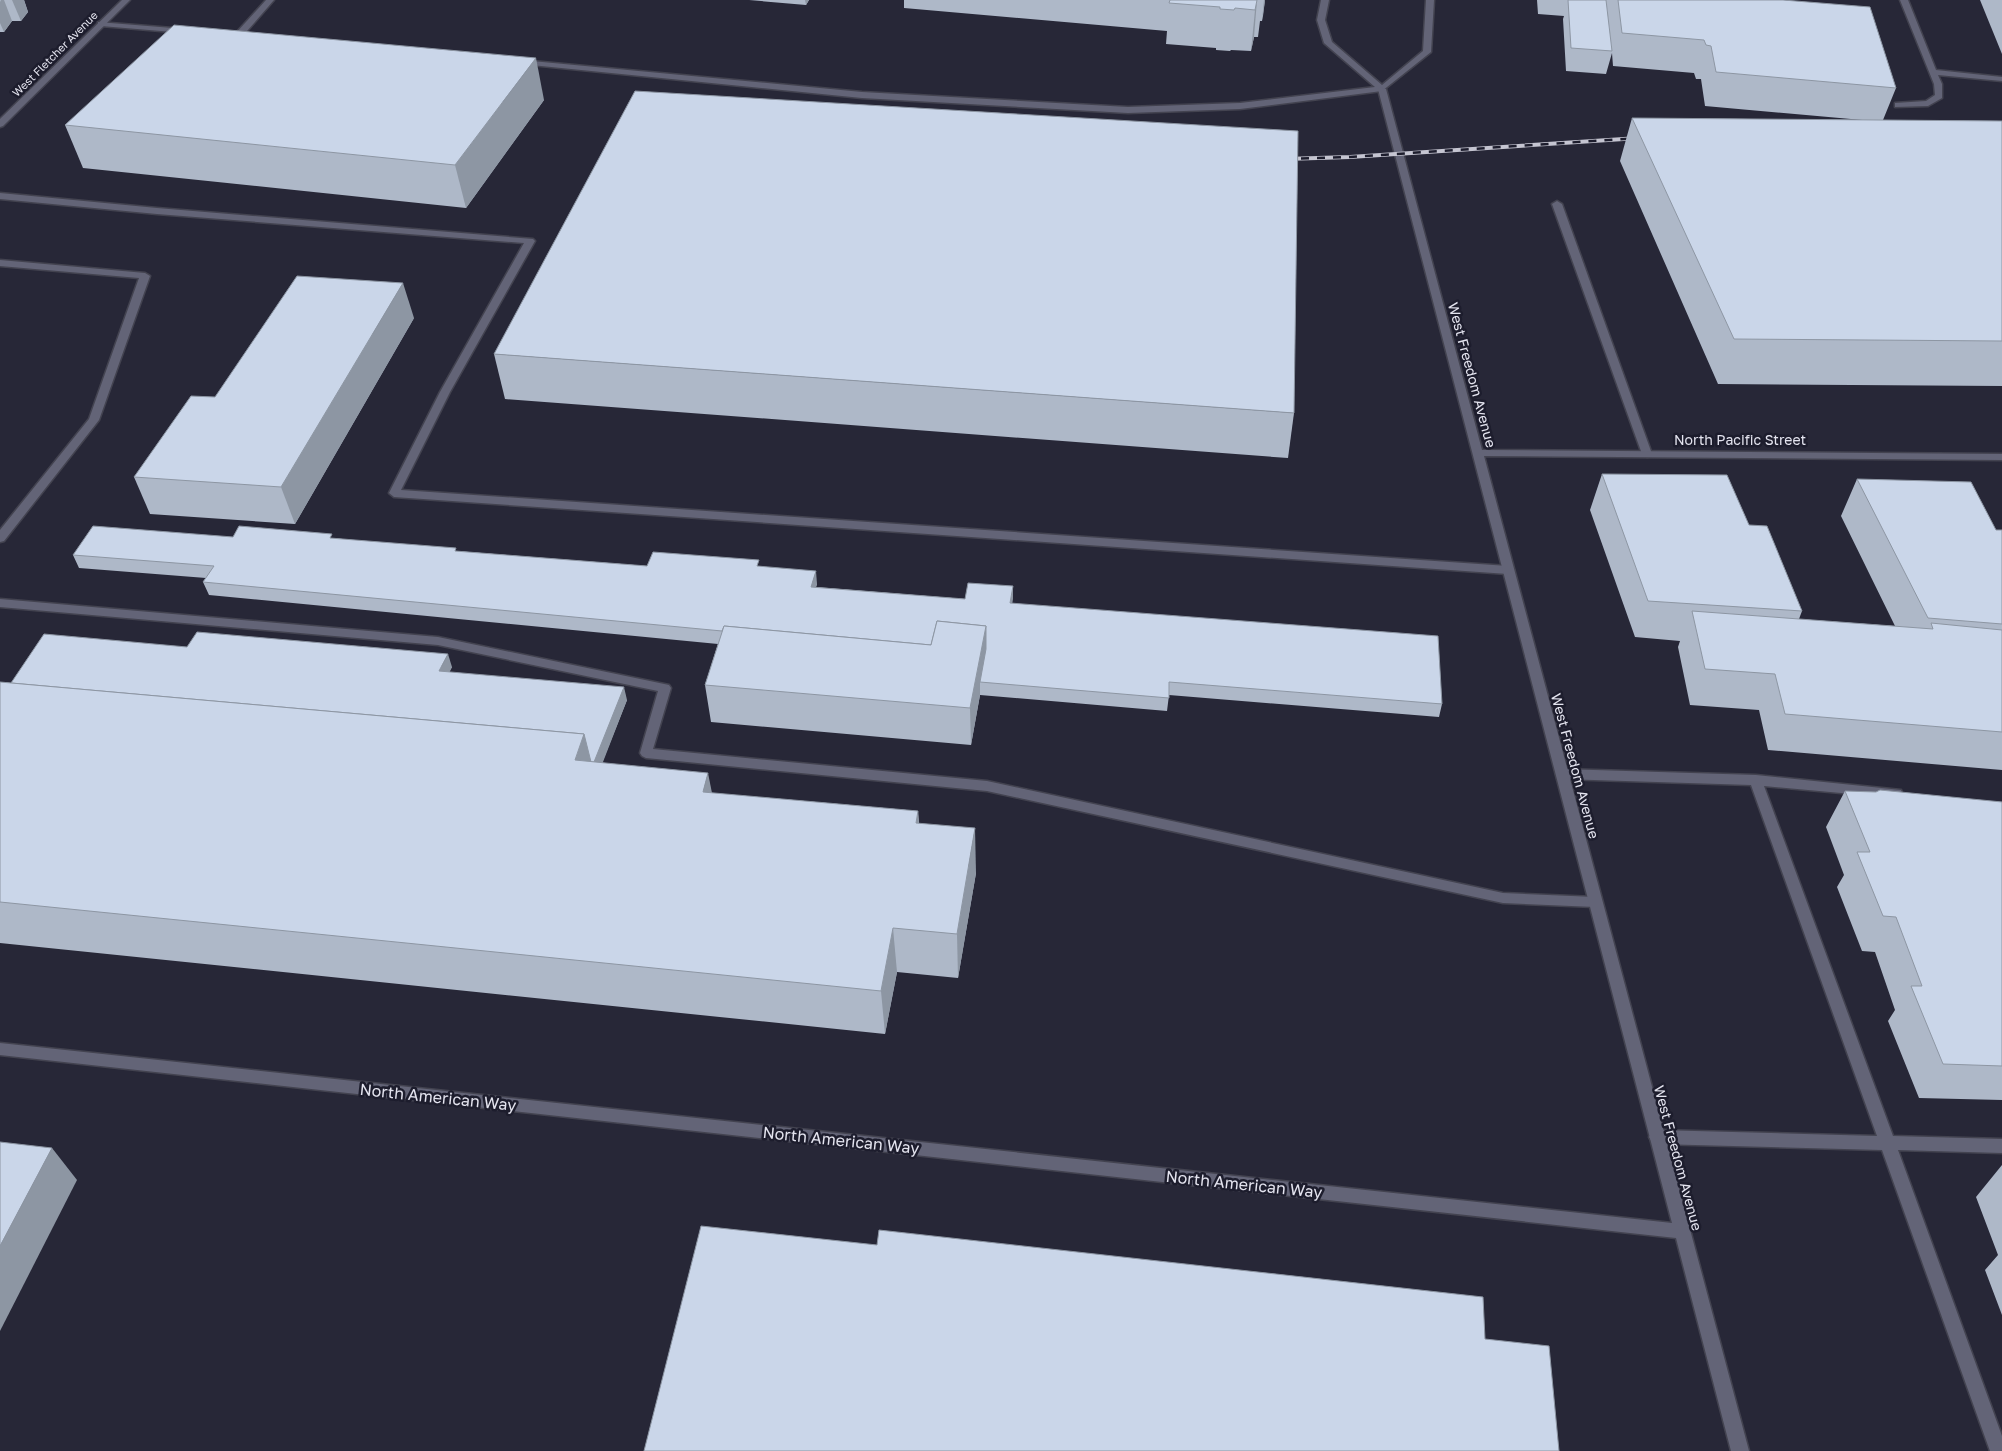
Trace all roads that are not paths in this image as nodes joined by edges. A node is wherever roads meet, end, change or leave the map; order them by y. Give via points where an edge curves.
1 (126, 0) edge
2 (270, 0) edge
3 (1325, 0) edge
4 (1430, 0) edge
5 (1904, 0) edge
6 (101, 24) junction
7 (191, 32) edge
8 (228, 35) edge
9 (238, 36) junction
10 (247, 36) edge
11 (508, 61) edge
12 (1934, 72) junction
13 (2002, 79) edge
14 (1382, 89) junction
15 (1898, 105) edge
16 (0, 124) edge
17 (0, 196) edge
18 (1557, 204) dead end
19 (0, 264) edge
20 (1477, 453) junction
21 (1647, 454) junction
22 (2001, 458) edge
23 (0, 538) edge
24 (1508, 570) junction
25 (0, 603) edge
26 (1562, 774) junction
27 (1756, 780) junction
28 (1914, 794) edge
29 (1596, 902) junction
30 (0, 1049) edge
31 (1657, 1137) junction
32 (1887, 1145) junction
33 (2002, 1146) edge
34 (1682, 1231) junction
35 (1740, 1451) edge
36 (1999, 1451) edge

1 - 6 street, West Fletcher Avenue
2 - 9 street
3 - 14 street via 1321,20 1328,43
4 - 14 street via 1427,52
5 - 12 street
6 - 7 street
6 - 16 street, West Fletcher Avenue
8 - 9 street
9 - 10 street
11 - 14 street via 862,95 1128,110 1240,106
12 - 13 street
12 - 15 street via 1938,96 1928,104
14 - 20 street, West Freedom Avenue
17 - 24 street via 530,241 445,392 394,493
18 - 21 street
19 - 23 street via 145,276 94,420
20 - 21 street, North Pacific Street
20 - 24 street, West Freedom Avenue
21 - 22 street, North Pacific Street
24 - 26 street, West Freedom Avenue
25 - 29 street via 438,641 665,688 646,752 987,786 1503,898
26 - 27 street
26 - 29 street, West Freedom Avenue
27 - 28 street
27 - 32 street
29 - 31 street, West Freedom Avenue
30 - 34 street, North American Way
31 - 32 street
31 - 34 street, West Freedom Avenue
32 - 33 street
32 - 36 street
34 - 35 street, West Freedom Avenue

